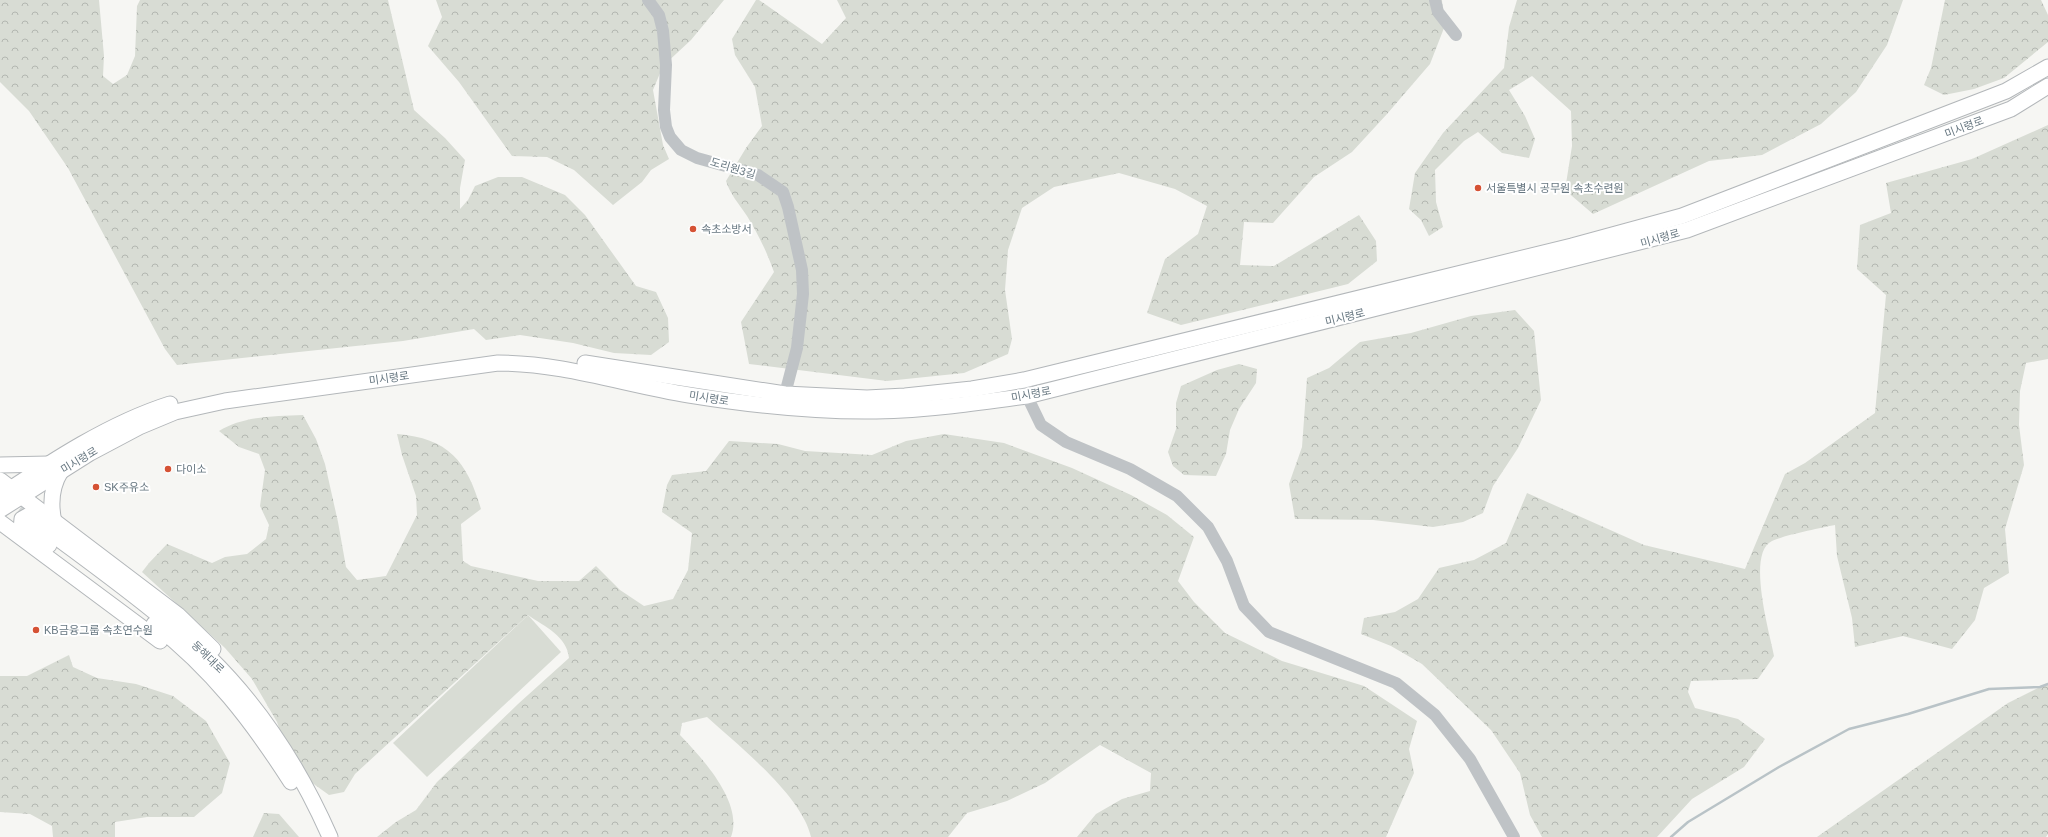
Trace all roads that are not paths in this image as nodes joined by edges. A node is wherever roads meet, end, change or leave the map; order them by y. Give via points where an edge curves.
1 (648, 0) edge
2 (1435, 0) edge
3 (1456, 35) dead end
4 (2048, 66) edge
5 (2048, 86) edge
6 (1024, 380) junction
7 (785, 394) junction
8 (1027, 396) junction
9 (0, 465) edge
10 (56, 467) junction
11 (8, 491) edge
12 (0, 510) edge
13 (0, 522) edge
14 (54, 522) junction
15 (32, 526) junction
16 (254, 717) junction
17 (319, 837) edge
18 (330, 837) edge
19 (1514, 837) edge

1 - 7 street, 도리원3길 via 659,16 663,31 666,65 665,121 670,137 682,150 697,158 758,175 783,192 802,270 804,294 796,348
2 - 3 street via 1438,12
4 - 6 main road, 미시령로 via 2006,91 1682,216 1572,246
5 - 8 main road, 미시령로 via 2011,109 1687,230
6 - 7 main road, 미시령로 via 990,387 905,396 867,398
6 - 8 street
7 - 10 main road, 미시령로 via 536,355 490,354 266,386 170,404 112,427
8 - 10 main road, 미시령로 via 927,408 831,411 735,402 687,395 557,368 498,363 225,401 192,408 169,414 139,427 90,453
8 - 19 street via 1040,425 1066,442 1130,469 1177,496 1208,527 1227,561 1244,606 1269,632 1396,683 1435,714 1470,759
9 - 10 main road
10 - 11 main road, 미시령로
10 - 14 main road via 51,508
11 - 12 main road, 미시령로
11 - 15 main road
13 - 15 main road
14 - 15 main road
14 - 16 main road via 178,615 206,640 241,681
15 - 16 main road, 동해대로 via 163,631
16 - 17 main road, 동해대로 via 295,787
16 - 18 main road, 동해대로 via 293,765

